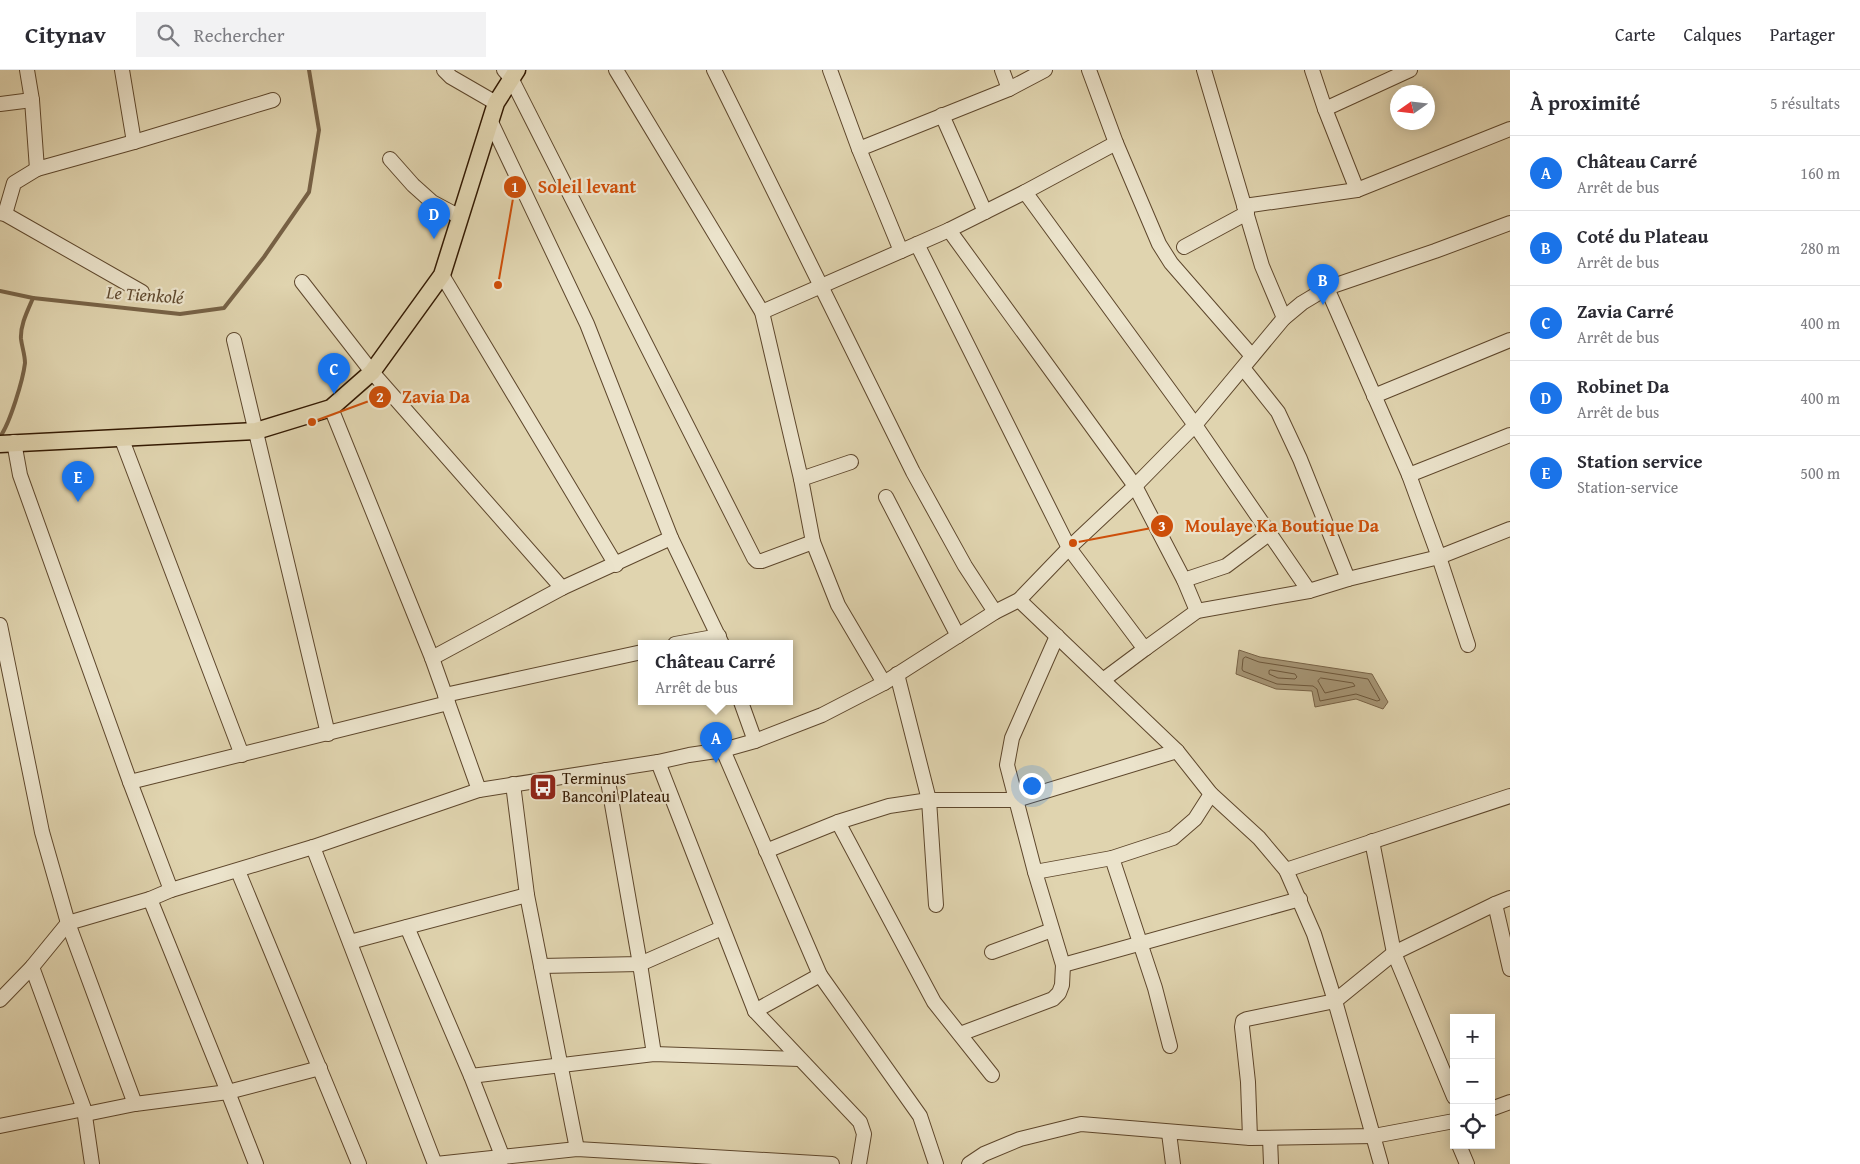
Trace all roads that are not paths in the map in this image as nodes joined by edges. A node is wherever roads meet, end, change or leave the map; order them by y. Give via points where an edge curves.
1 (27, 70) edge
2 (122, 70) edge
3 (444, 70) edge
4 (616, 70) edge
5 (714, 70) edge
6 (830, 70) edge
7 (1002, 70) edge
8 (1046, 70) edge
9 (1089, 70) edge
10 (1204, 70) edge
11 (1312, 70) edge
12 (1410, 70) edge
13 (511, 73) edge
14 (1009, 89) junction
15 (32, 100) junction
16 (273, 100) dead end
17 (496, 102) junction
18 (0, 104) edge
19 (1325, 110) junction
20 (942, 116) junction
21 (490, 120) junction
22 (1510, 129) edge
23 (134, 142) junction
24 (1116, 143) junction
25 (859, 149) junction
26 (390, 159) dead end
27 (37, 169) junction
28 (1357, 190) junction
29 (1025, 192) junction
30 (1245, 209) junction
31 (985, 212) junction
32 (2, 214) edge
33 (460, 217) junction
34 (1510, 223) edge
35 (948, 230) junction
36 (917, 244) junction
37 (1184, 247) dead end
38 (901, 251) junction
39 (442, 275) junction
40 (302, 282) dead end
41 (822, 287) junction
42 (1327, 288) junction
43 (142, 292) dead end
44 (762, 312) junction
45 (1284, 318) junction
46 (234, 340) dead end
47 (1510, 340) edge
48 (1252, 356) junction
49 (1243, 368) junction
50 (372, 372) junction
51 (1374, 396) junction
52 (331, 408) junction
53 (1195, 425) junction
54 (256, 431) junction
55 (1510, 435) edge
56 (121, 437) junction
57 (7, 443) edge
58 (851, 462) dead end
59 (1409, 475) junction
60 (800, 479) junction
61 (1135, 486) junction
62 (886, 497) dead end
63 (1510, 529) edge
64 (1270, 533) junction
65 (671, 538) junction
66 (813, 542) junction
67 (1069, 548) junction
68 (1440, 557) junction
69 (616, 565) junction
70 (1348, 579) junction
71 (1184, 580) junction
72 (562, 588) junction
73 (1309, 591) junction
74 (1018, 600) junction
75 (1197, 611) junction
76 (995, 612) junction
77 (0, 626) edge
78 (958, 636) junction
79 (1057, 636) junction
80 (720, 640) edge
81 (1468, 645) dead end
82 (1146, 648) junction
83 (638, 653) edge
84 (432, 658) junction
85 (897, 674) junction
86 (1103, 680) junction
87 (884, 683) junction
88 (447, 699) junction
89 (742, 705) edge
90 (328, 734) junction
91 (754, 741) junction
92 (723, 750) junction
93 (1178, 751) junction
94 (242, 755) junction
95 (658, 762) junction
96 (606, 770) junction
97 (130, 782) junction
98 (513, 784) junction
99 (480, 790) junction
100 (1211, 794) junction
101 (1510, 796) edge
102 (929, 800) junction
103 (1016, 800) junction
104 (838, 822) junction
105 (1372, 841) junction
106 (313, 847) junction
107 (766, 851) junction
108 (1112, 858) junction
109 (1286, 870) junction
110 (238, 871) junction
111 (1035, 872) junction
112 (171, 890) junction
113 (527, 895) junction
114 (1510, 898) edge
115 (150, 899) junction
116 (1300, 899) junction
117 (1495, 904) junction
118 (936, 905) dead end
119 (68, 923) junction
120 (407, 927) junction
121 (722, 928) junction
122 (1052, 930) junction
123 (350, 942) junction
124 (1140, 944) junction
125 (992, 952) dead end
126 (1394, 953) junction
127 (640, 964) junction
128 (541, 966) junction
129 (1062, 966) junction
130 (32, 967) junction
131 (1510, 969) edge
132 (820, 975) junction
133 (0, 1000) edge
134 (1335, 1001) junction
135 (755, 1011) junction
136 (960, 1034) junction
137 (1170, 1046) dead end
138 (654, 1054) junction
139 (799, 1059) junction
140 (560, 1065) junction
141 (320, 1068) junction
142 (992, 1075) dead end
143 (471, 1076) junction
144 (1450, 1087) edge
145 (228, 1092) junction
146 (1510, 1102) edge
147 (135, 1104) junction
148 (1495, 1108) edge
149 (85, 1112) junction
150 (1450, 1125) edge
151 (0, 1126) edge
152 (1169, 1133) junction
153 (1374, 1136) junction
154 (1250, 1138) junction
155 (1270, 1138) junction
156 (577, 1149) junction
157 (1461, 1149) edge
158 (610, 1158) edge
159 (513, 1159) edge
160 (695, 1160) edge
161 (464, 1163) edge
162 (798, 1163) edge
163 (92, 1164) edge
164 (256, 1164) edge
165 (359, 1164) edge
166 (436, 1164) edge
167 (832, 1164) edge
168 (859, 1164) edge
169 (936, 1164) edge
170 (969, 1164) edge
171 (1173, 1164) edge
172 (1271, 1164) edge
173 (1382, 1164) edge
174 (1467, 1164) edge

1 - 15 street
2 - 23 street
3 - 17 street
4 - 44 street
5 - 41 street
6 - 25 street
7 - 14 street
8 - 14 street
9 - 24 street
10 - 30 street
11 - 19 street
12 - 19 street
13 - 17 main road
13 - 66 street via 754,558 762,561
14 - 20 street
15 - 18 street
15 - 27 street
16 - 23 street
17 - 21 main road
19 - 28 street
20 - 25 street
20 - 31 street
21 - 33 main road
21 - 65 street via 587,324
22 - 28 street
23 - 27 street
24 - 29 street
24 - 48 street via 1167,257
25 - 38 street
26 - 33 street via 432,202
27 - 32 street via 14,183
28 - 30 street
29 - 31 street
29 - 53 street
30 - 37 street
30 - 45 street via 1262,266
31 - 35 street
32 - 43 street
33 - 39 main road
34 - 42 street
35 - 36 street
35 - 61 street
36 - 38 street
36 - 67 street
38 - 41 street
39 - 50 main road
39 - 69 street
40 - 50 street
41 - 44 street
41 - 76 street via 913,472 965,566
42 - 45 street
42 - 51 street
44 - 60 street
45 - 48 street
46 - 54 street
47 - 51 street
48 - 49 street
49 - 53 street
49 - 70 street via 1278,412
50 - 52 main road
50 - 72 street
51 - 59 street
52 - 54 main road
52 - 84 street
53 - 61 street
53 - 64 street
54 - 56 main road
54 - 90 street
55 - 59 street
56 - 57 main road
56 - 94 street
57 - 97 street
58 - 60 street
59 - 68 street
60 - 66 street
61 - 67 street
61 - 71 street
62 - 78 street
63 - 68 street
64 - 71 street via 1226,566
64 - 73 street
65 - 69 street
65 - 80 street
66 - 87 street via 838,605
67 - 74 street
67 - 82 street
68 - 70 street
68 - 81 street
69 - 72 street
70 - 73 street
71 - 75 street
72 - 84 street
73 - 75 street
74 - 76 street
74 - 79 street
75 - 82 street
76 - 78 street
77 - 119 street via 42,832
78 - 85 street
79 - 86 street
79 - 103 street via 1012,738 1007,765
82 - 86 street
83 - 88 street
84 - 88 street
85 - 87 street
85 - 102 street
86 - 93 street
87 - 91 street via 822,715
88 - 90 street
88 - 99 street
89 - 91 street
90 - 94 street
91 - 92 street
92 - 95 street
92 - 107 street
93 - 100 street
93 - 103 street
94 - 97 street
95 - 96 street
95 - 121 street
96 - 98 street
96 - 127 street
97 - 112 street
98 - 99 street
98 - 113 street
99 - 106 street
100 - 108 street via 1194,819 1173,838
100 - 109 street via 1259,838
101 - 105 street
102 - 103 street
102 - 104 street via 889,806
102 - 118 street
103 - 111 street
104 - 107 street
104 - 136 street via 934,1002
105 - 109 street
105 - 126 street
106 - 110 street
106 - 123 street
107 - 132 street
108 - 111 street
108 - 124 street
109 - 116 street
110 - 112 street
110 - 141 street
111 - 122 street
112 - 115 street
113 - 120 street
113 - 128 street
114 - 117 street
115 - 119 street
115 - 145 street
116 - 124 street
116 - 134 street
117 - 126 street
117 - 131 street
119 - 130 street
119 - 147 street
120 - 123 street
120 - 143 street
121 - 127 street
121 - 135 street
122 - 125 street
122 - 129 street
123 - 166 street
124 - 129 street
124 - 137 street
126 - 134 street
126 - 144 street
127 - 128 street
127 - 138 street
128 - 140 street
129 - 136 street via 1062,986 1053,999
130 - 133 street
130 - 149 street
132 - 135 street
132 - 169 street via 920,1116
134 - 153 street
134 - 154 street via 1243,1022
135 - 139 street
136 - 142 street
138 - 139 street
138 - 140 street
139 - 168 street via 860,1122 864,1134
140 - 143 street
140 - 156 street
141 - 145 street
141 - 165 street
143 - 159 street
145 - 147 street
145 - 164 street
146 - 148 street
147 - 149 street
149 - 151 street
149 - 163 street
150 - 153 street
152 - 154 street
152 - 170 street via 1081,1124 1020,1139
152 - 171 street
153 - 155 street
153 - 173 street
154 - 155 street
155 - 172 street
156 - 158 street
156 - 159 street
157 - 174 street
158 - 160 street
159 - 161 street
160 - 162 street
161 - 166 street
162 - 167 street

